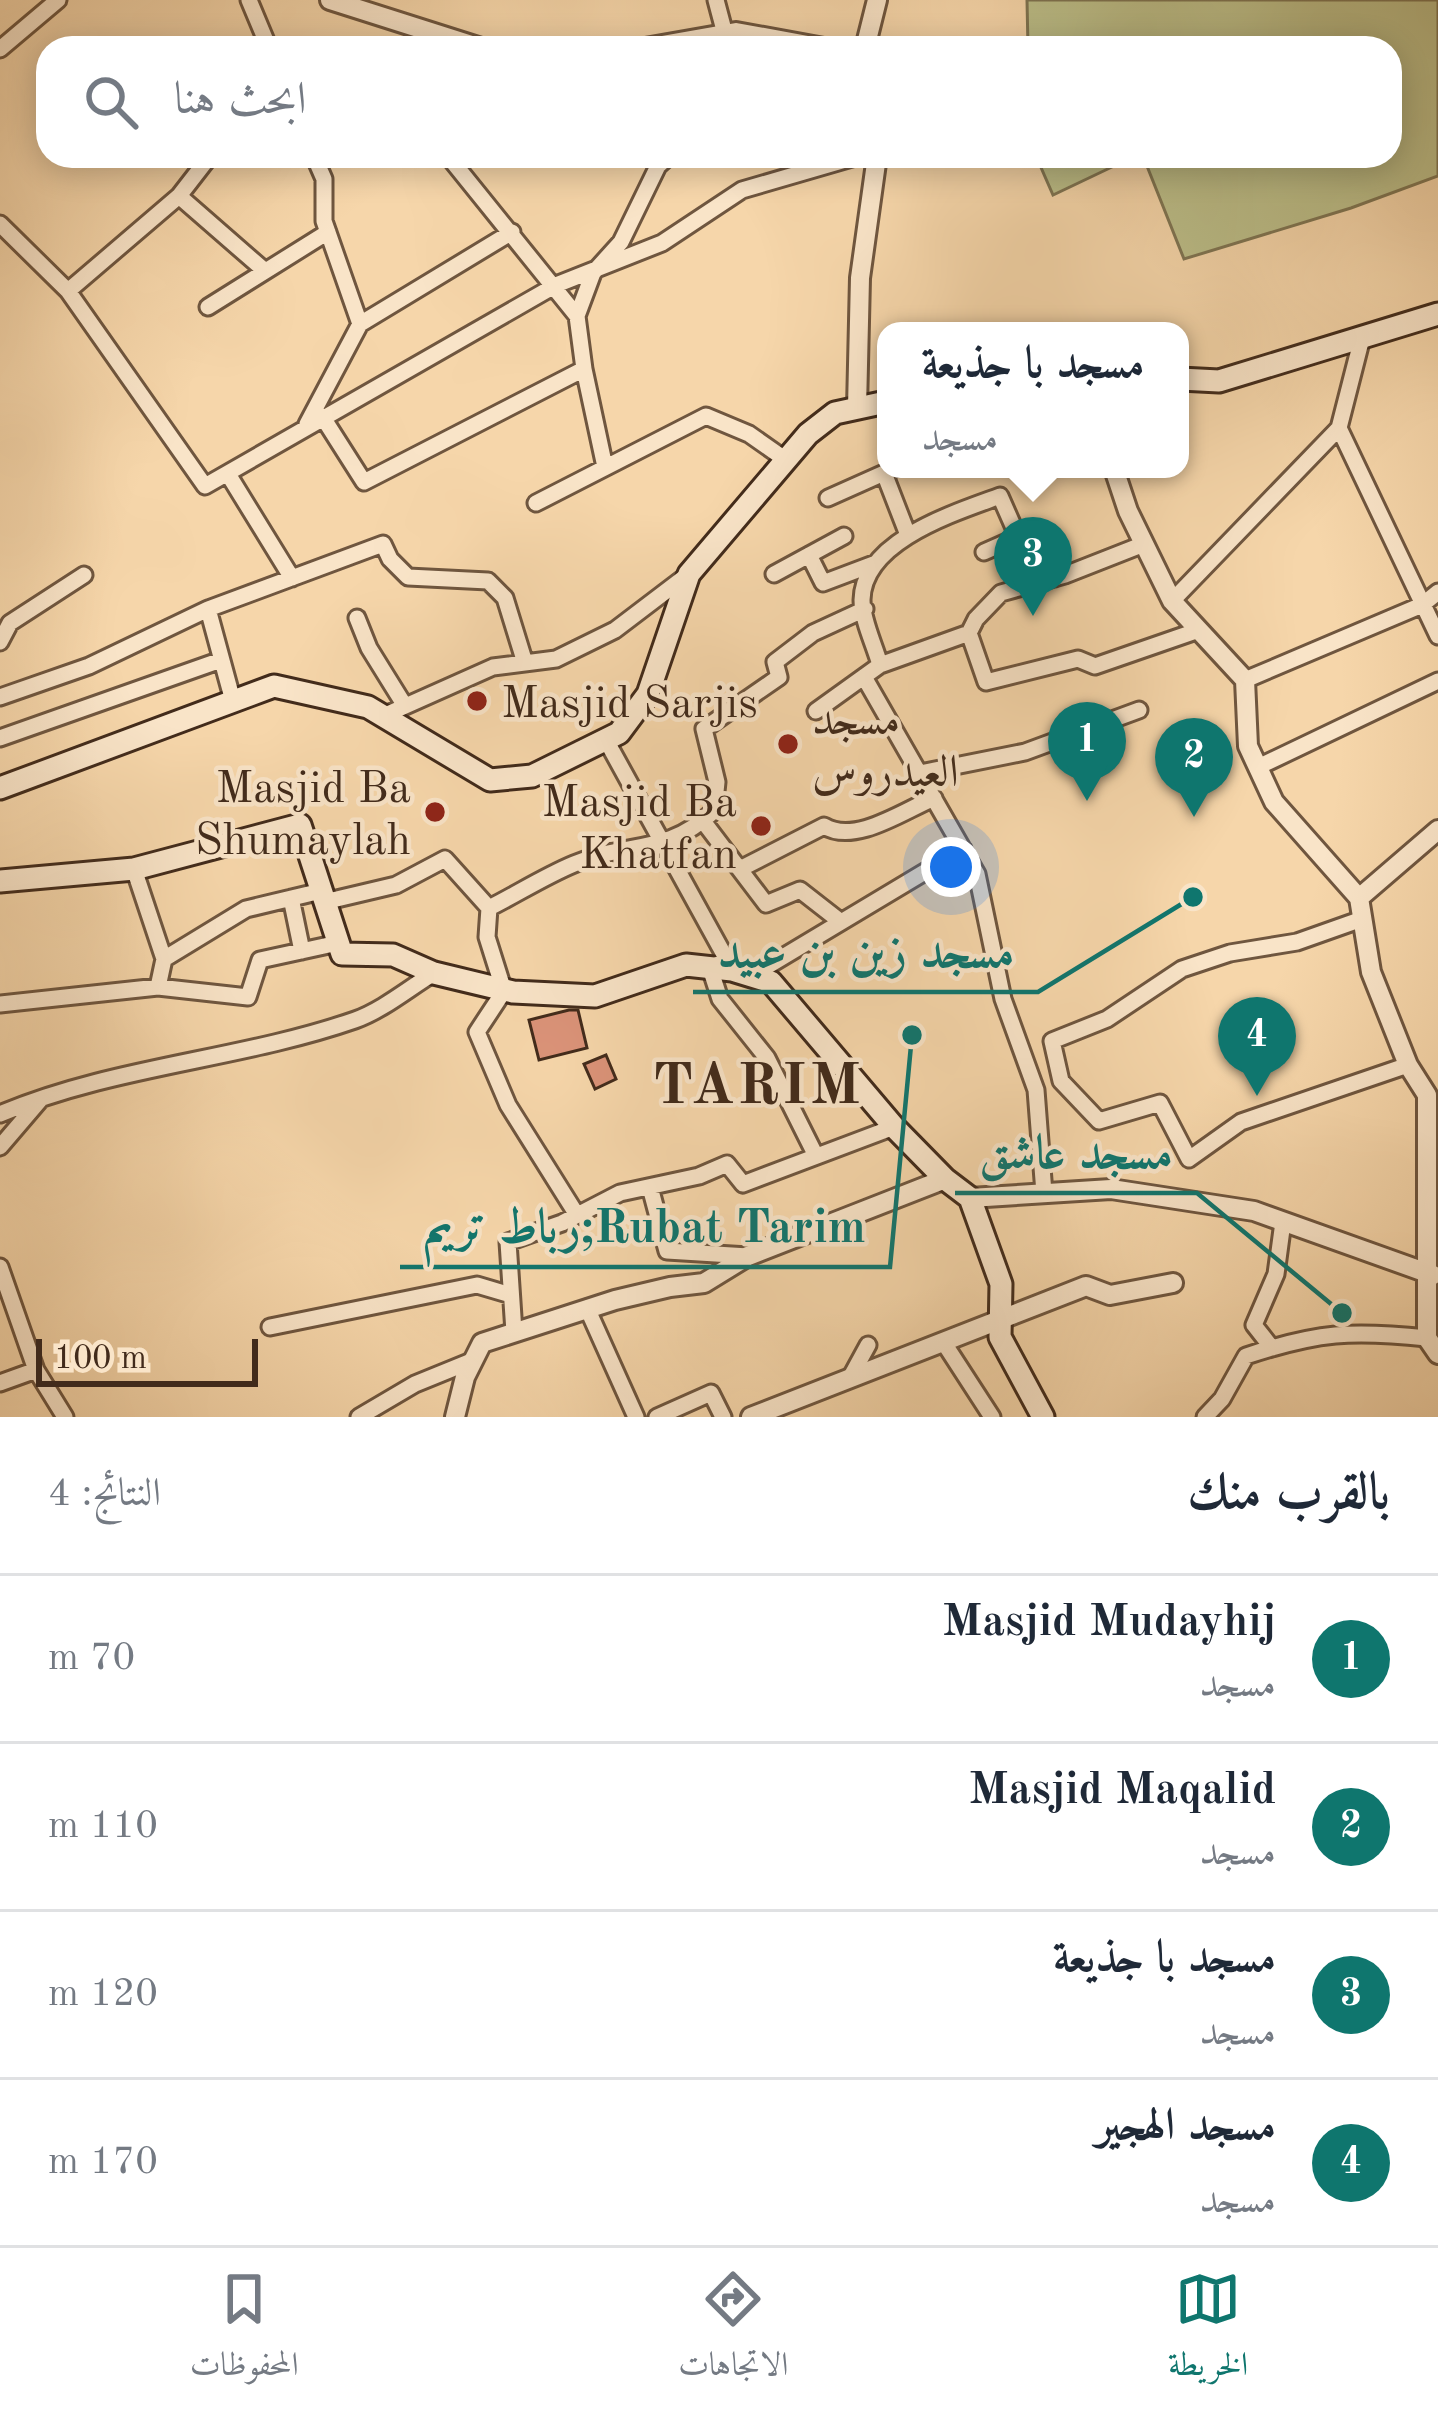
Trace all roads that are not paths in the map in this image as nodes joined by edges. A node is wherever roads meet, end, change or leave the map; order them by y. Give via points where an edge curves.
1 (58, 0) edge
2 (250, 0) edge
3 (330, 0) edge
4 (716, 0) edge
5 (877, 0) edge
6 (725, 34) junction
7 (264, 36) edge
8 (443, 36) edge
9 (714, 36) edge
10 (758, 36) edge
11 (868, 36) edge
12 (0, 49) edge
13 (201, 168) edge
14 (319, 168) edge
15 (458, 168) edge
16 (657, 168) edge
17 (818, 168) edge
18 (876, 168) edge
19 (179, 196) junction
20 (0, 224) edge
21 (328, 232) junction
22 (512, 232) junction
23 (265, 271) junction
24 (593, 273) junction
25 (556, 285) junction
26 (68, 291) junction
27 (208, 308) dead end
28 (1438, 314) edge
29 (578, 316) junction
30 (360, 324) junction
31 (1362, 338) junction
32 (584, 369) junction
33 (1189, 379) edge
34 (877, 404) edge
35 (857, 408) junction
36 (314, 420) junction
37 (1340, 428) junction
38 (785, 460) junction
39 (605, 467) junction
40 (228, 474) junction
41 (877, 476) edge
42 (890, 478) edge
43 (1118, 478) edge
44 (828, 498) dead end
45 (536, 503) dead end
46 (908, 535) junction
47 (844, 536) dead end
48 (1018, 537) junction
49 (1144, 544) junction
50 (984, 552) dead end
51 (808, 555) junction
52 (875, 563) junction
53 (688, 574) junction
54 (774, 574) dead end
55 (84, 575) dead end
56 (292, 578) junction
57 (1055, 578) junction
58 (1438, 592) edge
59 (1172, 601) junction
60 (1422, 605) junction
61 (208, 609) junction
62 (865, 609) junction
63 (356, 618) dead end
64 (1198, 630) junction
65 (969, 633) junction
66 (1438, 636) edge
67 (0, 642) edge
68 (221, 660) junction
69 (525, 663) junction
70 (880, 665) junction
71 (864, 677) junction
72 (1245, 680) junction
73 (1438, 681) edge
74 (0, 697) edge
75 (233, 701) junction
76 (405, 706) junction
77 (1139, 710) dead end
78 (816, 711) dead end
79 (383, 716) junction
80 (0, 738) edge
81 (606, 740) junction
82 (1258, 767) junction
83 (920, 772) junction
84 (0, 788) edge
85 (934, 798) junction
86 (703, 821) junction
87 (1438, 830) edge
88 (664, 843) junction
89 (963, 849) junction
90 (134, 869) junction
91 (740, 869) junction
92 (0, 881) edge
93 (322, 896) junction
94 (291, 898) junction
95 (489, 908) junction
96 (1360, 909) junction
97 (841, 922) junction
98 (338, 943) junction
99 (302, 951) junction
100 (164, 959) junction
101 (710, 968) junction
102 (434, 973) junction
103 (751, 976) junction
104 (158, 987) junction
105 (505, 991) junction
106 (0, 1004) edge
107 (1408, 1065) junction
108 (44, 1095) junction
109 (0, 1114) edge
110 (894, 1127) junction
111 (0, 1147) edge
112 (816, 1156) junction
113 (945, 1179) junction
114 (650, 1187) junction
115 (1044, 1193) junction
116 (970, 1198) junction
117 (577, 1215) junction
118 (1283, 1222) junction
119 (748, 1256) junction
120 (0, 1267) edge
121 (1432, 1275) edge
122 (1173, 1283) dead end
123 (512, 1295) junction
124 (587, 1308) junction
125 (8, 1314) edge
126 (1001, 1322) junction
127 (270, 1327) dead end
128 (514, 1332) junction
129 (944, 1343) junction
130 (868, 1345) dead end
131 (1432, 1346) edge
132 (1272, 1348) junction
133 (473, 1360) junction
134 (36, 1370) junction
135 (850, 1378) junction
136 (0, 1383) edge
137 (65, 1417) edge
138 (359, 1417) edge
139 (454, 1417) edge
140 (636, 1417) edge
141 (657, 1417) edge
142 (723, 1417) edge
143 (751, 1417) edge
144 (992, 1417) edge
145 (1042, 1417) edge
146 (1205, 1417) edge

1 - 12 street
2 - 7 street
3 - 8 street
4 - 6 street
5 - 11 street
6 - 9 street
6 - 10 street
13 - 19 street
14 - 21 street
15 - 22 street
16 - 24 street via 621,242
17 - 24 street via 742,190 662,243
18 - 35 street via 860,278
19 - 23 street
19 - 26 street
20 - 26 street
21 - 23 street
21 - 30 street
22 - 25 street
22 - 30 street
23 - 27 street
24 - 25 street
24 - 29 street
25 - 29 street
25 - 36 street
26 - 40 street via 205,486
28 - 31 main road
29 - 32 street
30 - 36 street
31 - 33 main road via 1220,381
31 - 37 street
32 - 36 street via 364,482
32 - 39 street
34 - 35 main road
35 - 38 main road via 836,412
36 - 40 street
37 - 59 street
37 - 60 street
38 - 39 street via 706,416
38 - 53 main road
39 - 45 street
40 - 56 street
41 - 44 street
42 - 46 street
43 - 49 street
46 - 48 street via 1000,496
46 - 52 street
47 - 51 street
48 - 50 street
48 - 57 street via 1036,535
49 - 57 street
49 - 59 street
51 - 52 street via 823,583
51 - 54 street
52 - 62 street
53 - 69 street via 615,630 556,659
53 - 81 main road via 648,694
55 - 67 street via 10,622
56 - 61 street
56 - 69 street via 383,544 408,577 488,581 505,598
57 - 65 street via 1001,593
58 - 60 street
59 - 64 street
60 - 66 street
60 - 72 street
61 - 68 street
61 - 74 street via 89,666
62 - 70 street
62 - 86 street via 813,633 776,662 779,677 704,729 717,782 714,811
63 - 76 street
64 - 65 street via 1094,666 1078,659 986,682
64 - 72 street
65 - 70 street
68 - 75 street
68 - 80 street
69 - 76 street via 493,667
70 - 71 street
71 - 78 street
71 - 83 street
72 - 82 street via 1248,746
73 - 82 street
75 - 79 main road via 274,686
75 - 84 main road
76 - 79 street
77 - 83 street via 1024,752
79 - 81 main road via 490,780 532,776
81 - 88 street
82 - 96 street via 1274,802
83 - 85 street
85 - 89 street
85 - 91 street via 854,832 838,835 824,826
86 - 88 street
86 - 91 street
87 - 96 street
88 - 95 street via 577,862
88 - 101 street via 727,960
89 - 97 street
89 - 115 street via 977,874 1004,999 1036,1090
90 - 92 main road
90 - 93 main road via 300,825
90 - 100 street
91 - 97 street via 766,904 800,890
93 - 94 street
93 - 95 street via 396,886 446,859
93 - 98 main road
94 - 99 street
94 - 100 street via 247,909
95 - 105 street via 488,937
96 - 107 street via 1371,972
96 - 107 street via 1297,942 1182,969 1107,1019 1052,1041 1061,1082 1099,1121 1160,1103 1189,1159 1241,1122
97 - 103 street
98 - 99 street
98 - 102 main road via 342,954 393,955
99 - 104 street via 260,960 248,997
100 - 104 street
101 - 103 main road
101 - 105 main road via 686,965 595,996
101 - 112 street via 720,999 767,1058
102 - 105 main road
102 - 108 street via 360,1018
103 - 110 main road via 771,982
104 - 106 street
105 - 117 street via 477,1032 508,1105
107 - 121 street via 1427,1095
108 - 109 street
108 - 111 street
110 - 112 street
110 - 113 main road
112 - 114 street via 742,1184 727,1164
113 - 116 main road
113 - 119 street
114 - 117 street
114 - 119 street via 667,1252
115 - 116 street
115 - 118 street via 1111,1189
116 - 126 main road via 1001,1284
117 - 123 street via 508,1242
118 - 121 street
118 - 132 street via 1276,1274 1254,1325
119 - 124 street via 704,1283
120 - 125 street
121 - 131 street
122 - 126 street via 1110,1295 1086,1286
123 - 127 street via 477,1285
123 - 128 street
124 - 128 street
124 - 140 street
125 - 134 street
126 - 129 street
126 - 145 main road via 1000,1337
128 - 133 street via 482,1343
129 - 135 street
129 - 144 street
130 - 135 street
131 - 132 street via 1360,1331
132 - 146 street via 1246,1356
133 - 138 street
133 - 139 street
134 - 136 street
134 - 137 street
135 - 143 street
141 - 142 street via 711,1393

